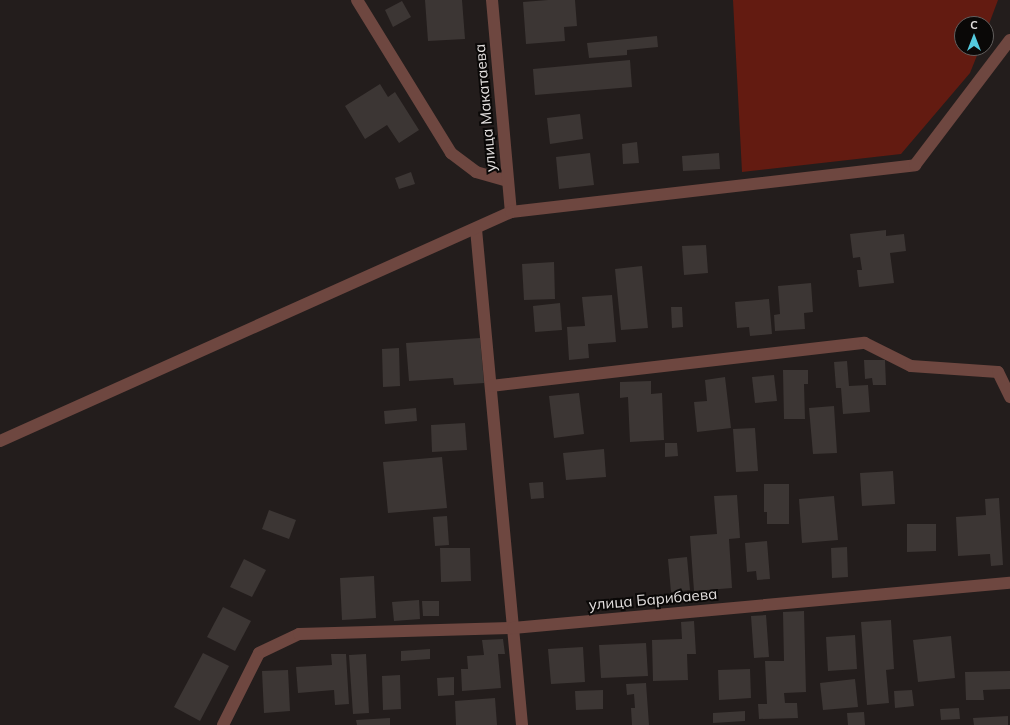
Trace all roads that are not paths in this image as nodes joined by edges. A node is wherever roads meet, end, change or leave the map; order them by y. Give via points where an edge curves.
1 (357, 0) edge
2 (492, 0) edge
3 (1010, 40) edge
4 (508, 181) junction
5 (511, 212) junction
6 (476, 229) junction
7 (491, 386) junction
8 (1010, 397) edge
9 (0, 441) edge
10 (1010, 583) edge
11 (513, 628) junction
12 (223, 725) edge
13 (522, 725) edge

1 - 4 street via 451,153 476,172
2 - 4 street, улица Макатаева
3 - 5 street via 915,165
4 - 5 street, улица Макатаева
5 - 6 street
6 - 7 street
6 - 9 street
7 - 8 street via 865,343 911,366 998,372
7 - 11 street
10 - 11 street, улица Барибаева
11 - 12 street, улица Барибаева via 299,634 259,653
11 - 13 street

